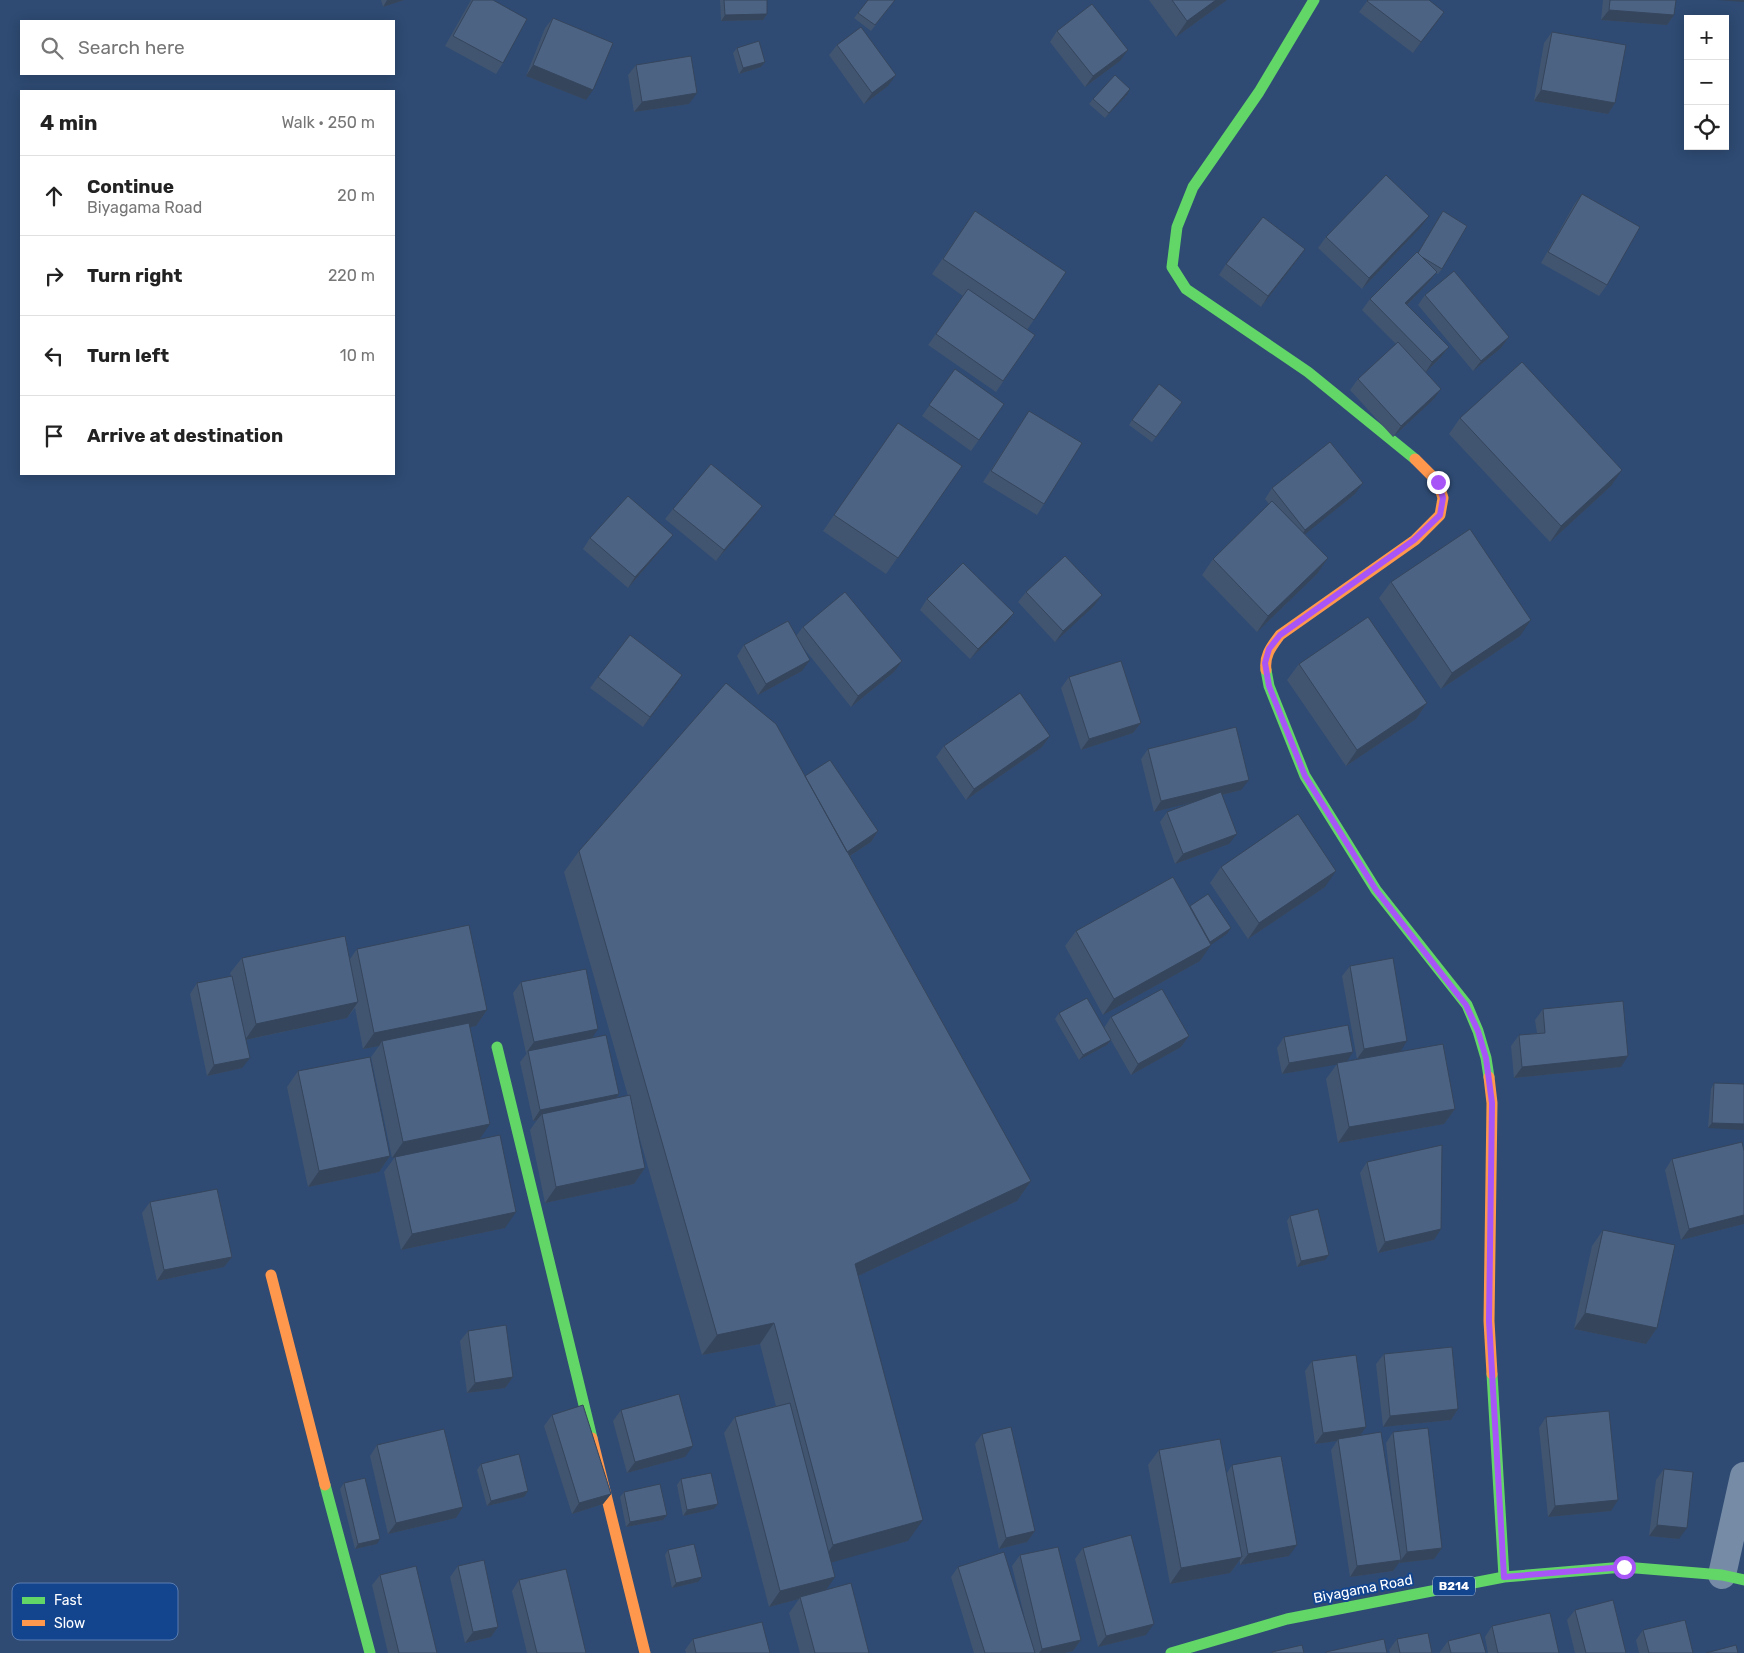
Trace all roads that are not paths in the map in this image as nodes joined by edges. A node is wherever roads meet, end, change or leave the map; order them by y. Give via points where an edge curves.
1 (1314, 0) edge
2 (497, 1047) dead end
3 (271, 1275) dead end
4 (1744, 1476) edge
5 (1504, 1577) junction
6 (1733, 1577) edge
7 (370, 1653) edge
8 (645, 1653) edge
9 (1171, 1653) edge

1 - 5 street via 1259,92 1193,187 1177,227 1172,267 1186,290 1308,372 1410,453 1438,482 1443,498 1440,515 1414,540 1280,635 1269,649 1265,663 1269,686 1305,776 1376,890 1466,1005 1486,1058 1492,1103 1489,1321
2 - 8 street
3 - 7 street
4 - 6 street
5 - 6 street, Biyagama Road / B214 via 1624,1567
5 - 9 street, Biyagama Road / B214 via 1287,1619

